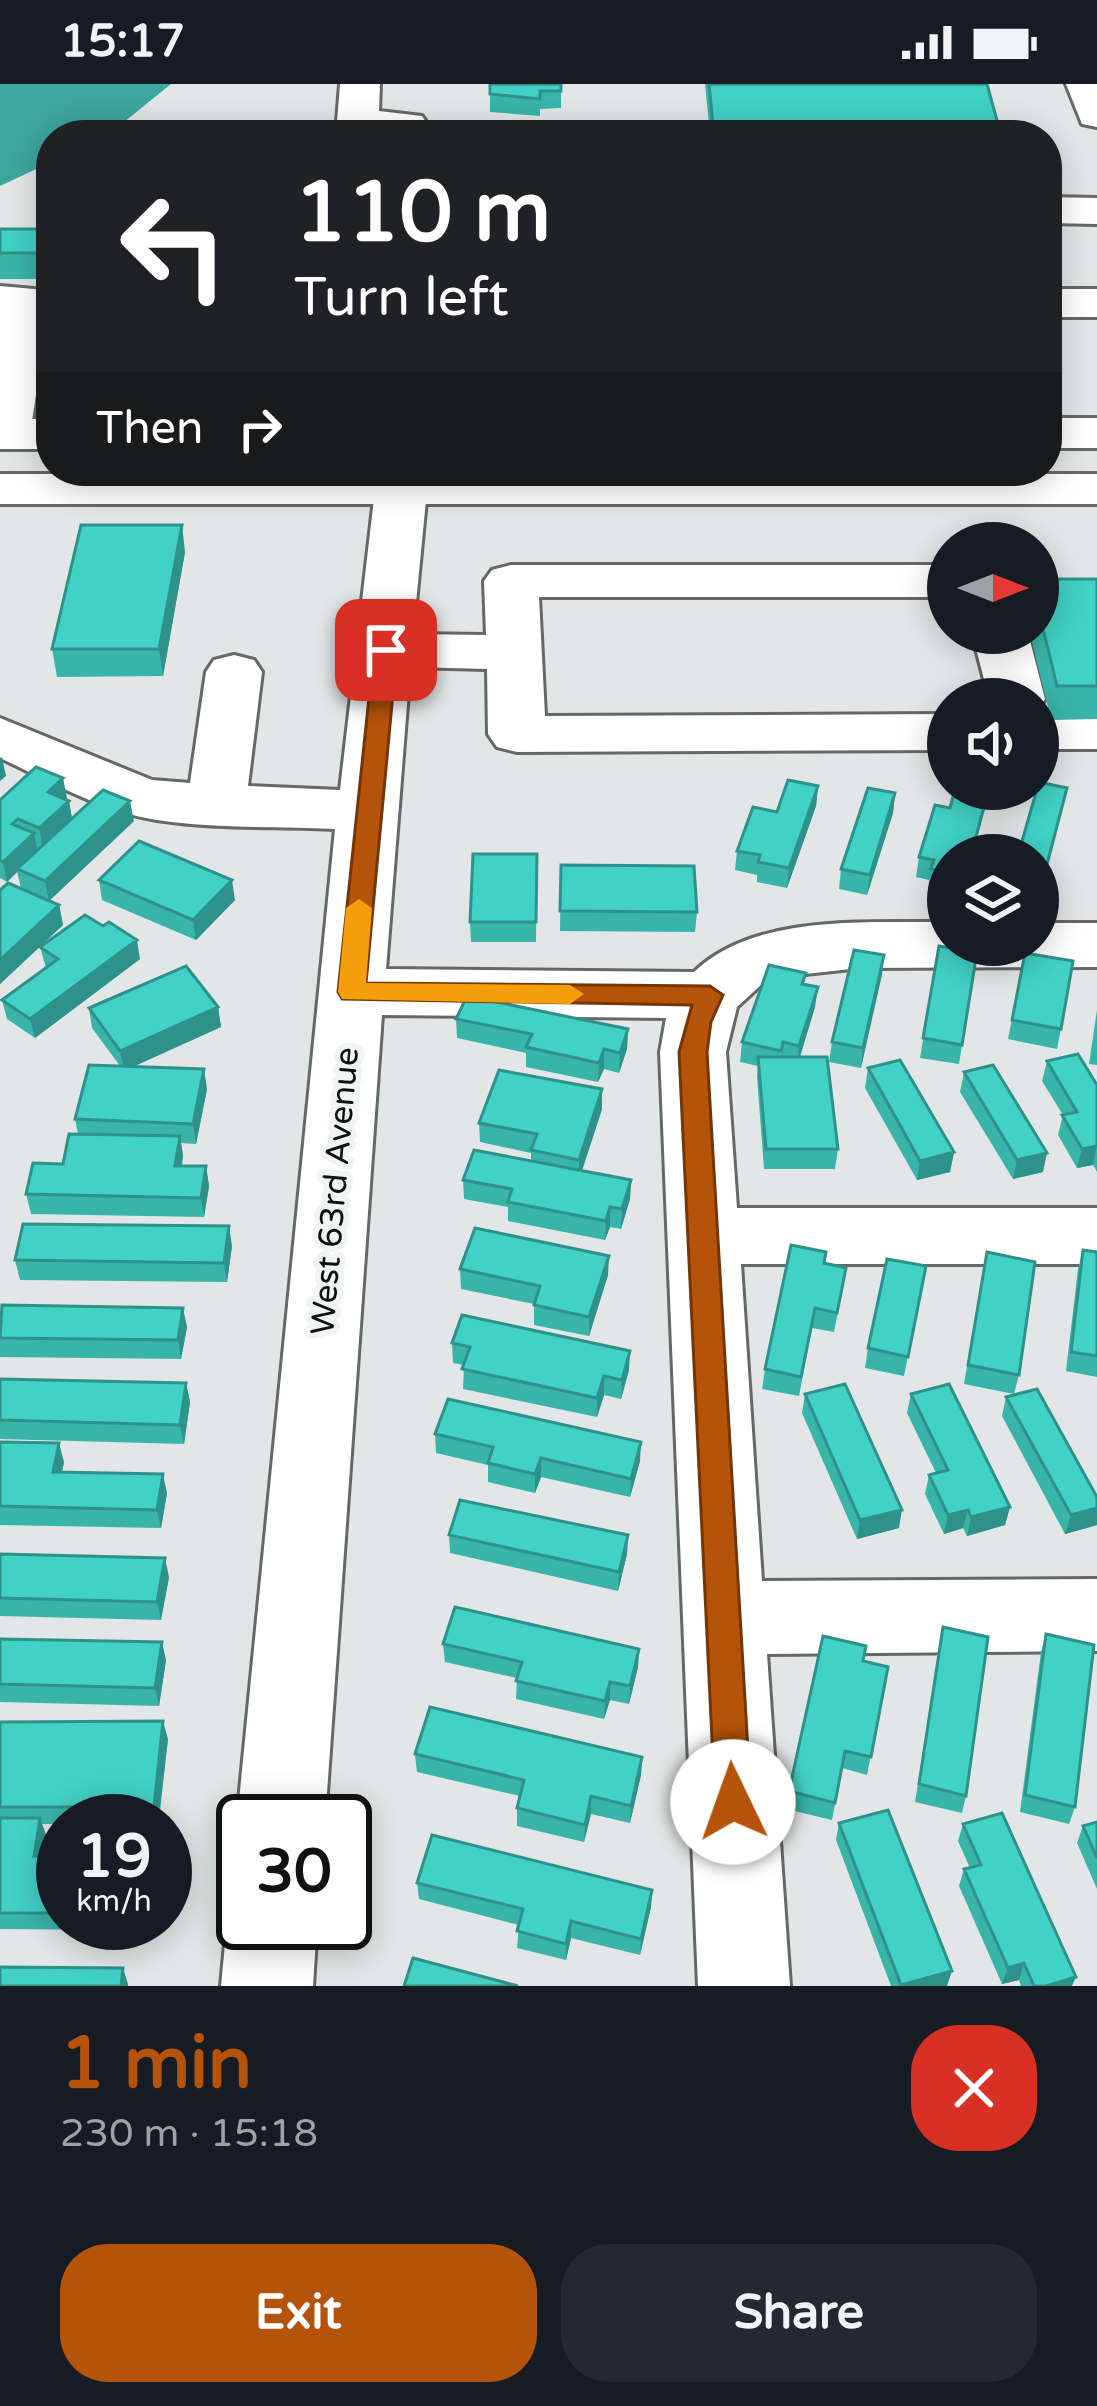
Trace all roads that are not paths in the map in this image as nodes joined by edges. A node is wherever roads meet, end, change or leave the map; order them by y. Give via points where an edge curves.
1 (360, 84) edge
2 (1086, 84) edge
3 (1097, 115) edge
4 (408, 116) edge
5 (358, 120) edge
6 (375, 120) edge
7 (1062, 210) edge
8 (1097, 211) edge
9 (0, 300) edge
10 (1062, 303) edge
11 (1097, 303) edge
12 (8, 372) edge
13 (1062, 433) edge
14 (1097, 433) edge
15 (19, 434) edge
16 (0, 489) edge
17 (1097, 489) edge
18 (401, 490) junction
19 (927, 581) edge
20 (386, 650) junction
21 (514, 653) junction
22 (234, 672) dead end
23 (1059, 731) edge
24 (1097, 731) edge
25 (927, 732) edge
26 (0, 736) edge
27 (216, 807) junction
28 (368, 811) junction
29 (1097, 945) edge
30 (352, 992) junction
31 (710, 995) junction
32 (702, 1236) junction
33 (1097, 1236) edge
34 (1097, 1615) edge
35 (722, 1618) junction
36 (283, 1794) edge
37 (270, 1950) edge
38 (267, 1986) edge
39 (744, 1986) edge

1 - 5 street
2 - 3 street
4 - 6 street
7 - 8 street
9 - 12 street via 29,300
10 - 11 street
12 - 15 street
13 - 14 street
16 - 18 street
17 - 18 street
18 - 20 street, West 63rd Avenue
19 - 21 street via 512,580
20 - 21 street
20 - 28 street, West 63rd Avenue
21 - 25 street via 517,734
22 - 27 street
23 - 24 street
26 - 27 street via 134,795
27 - 28 street
28 - 30 street, West 63rd Avenue
29 - 31 street via 767,956 742,965
30 - 31 street
30 - 36 street, West 63rd Avenue
31 - 32 street via 693,1052
32 - 33 street
32 - 35 street
34 - 35 street
35 - 39 street
37 - 38 street

